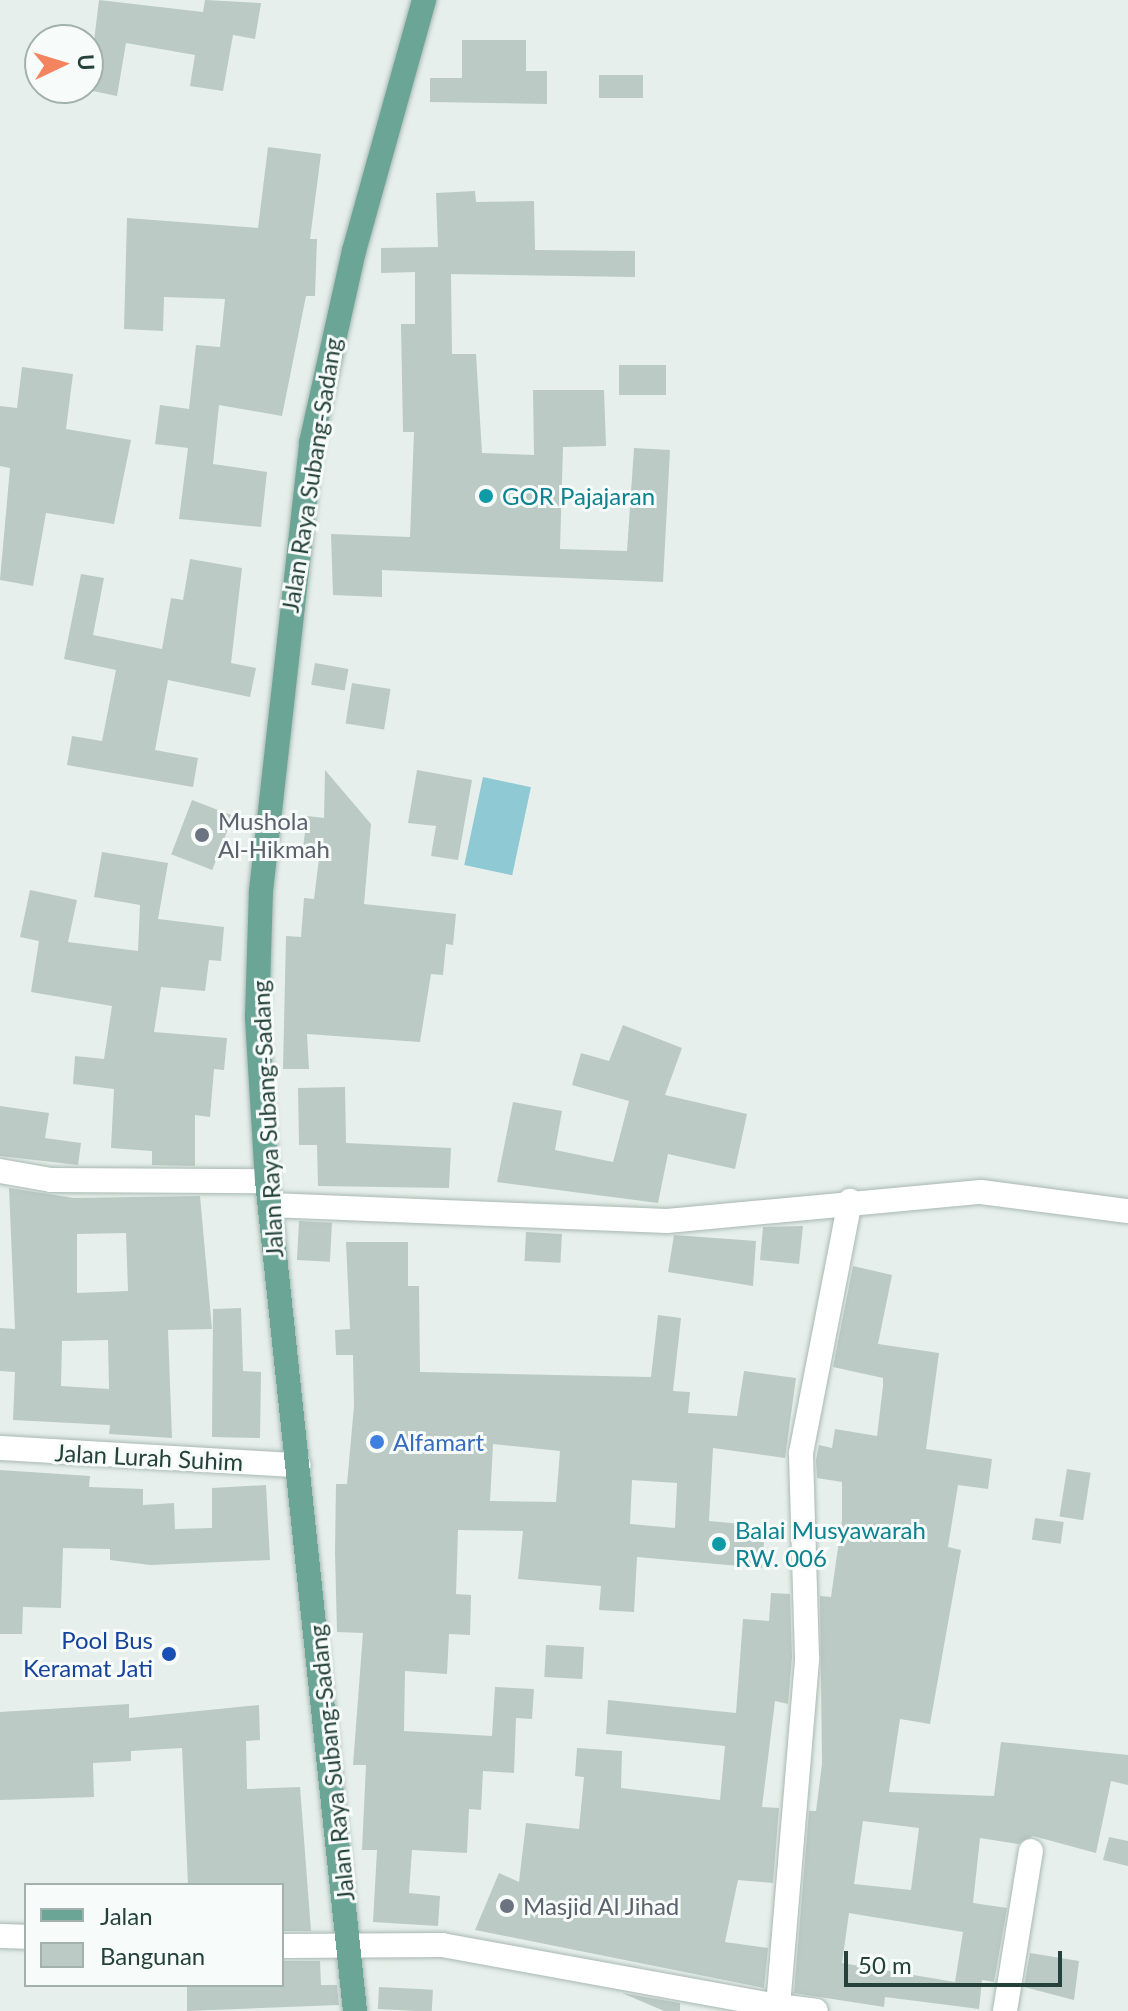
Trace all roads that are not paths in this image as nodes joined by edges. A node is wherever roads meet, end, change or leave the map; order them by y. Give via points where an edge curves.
1 (424, 0) edge
2 (0, 1171) edge
3 (267, 1181) junction
4 (850, 1201) junction
5 (270, 1205) junction
6 (1128, 1211) edge
7 (0, 1448) edge
8 (299, 1465) junction
9 (1031, 1851) dead end
10 (0, 1936) edge
11 (24, 1937) edge
12 (351, 1945) junction
13 (284, 1946) edge
14 (778, 2006) junction
15 (355, 2011) edge
16 (816, 2011) edge
17 (1005, 2011) edge

1 - 3 main road, Jalan Raya Subang-Sadang via 346,281 294,550 261,891 257,1017
2 - 3 street via 51,1180
3 - 5 main road, Jalan Raya Subang-Sadang
4 - 5 street via 667,1221
4 - 6 street via 981,1192
4 - 14 street via 801,1453 807,1657
5 - 8 main road, Jalan Raya Subang-Sadang
7 - 8 street, Jalan Lurah Suhim
8 - 12 main road, Jalan Raya Subang-Sadang
9 - 17 street
10 - 11 street
12 - 13 street
12 - 14 street via 471,1949
12 - 15 main road, Jalan Raya Subang-Sadang
14 - 16 street

